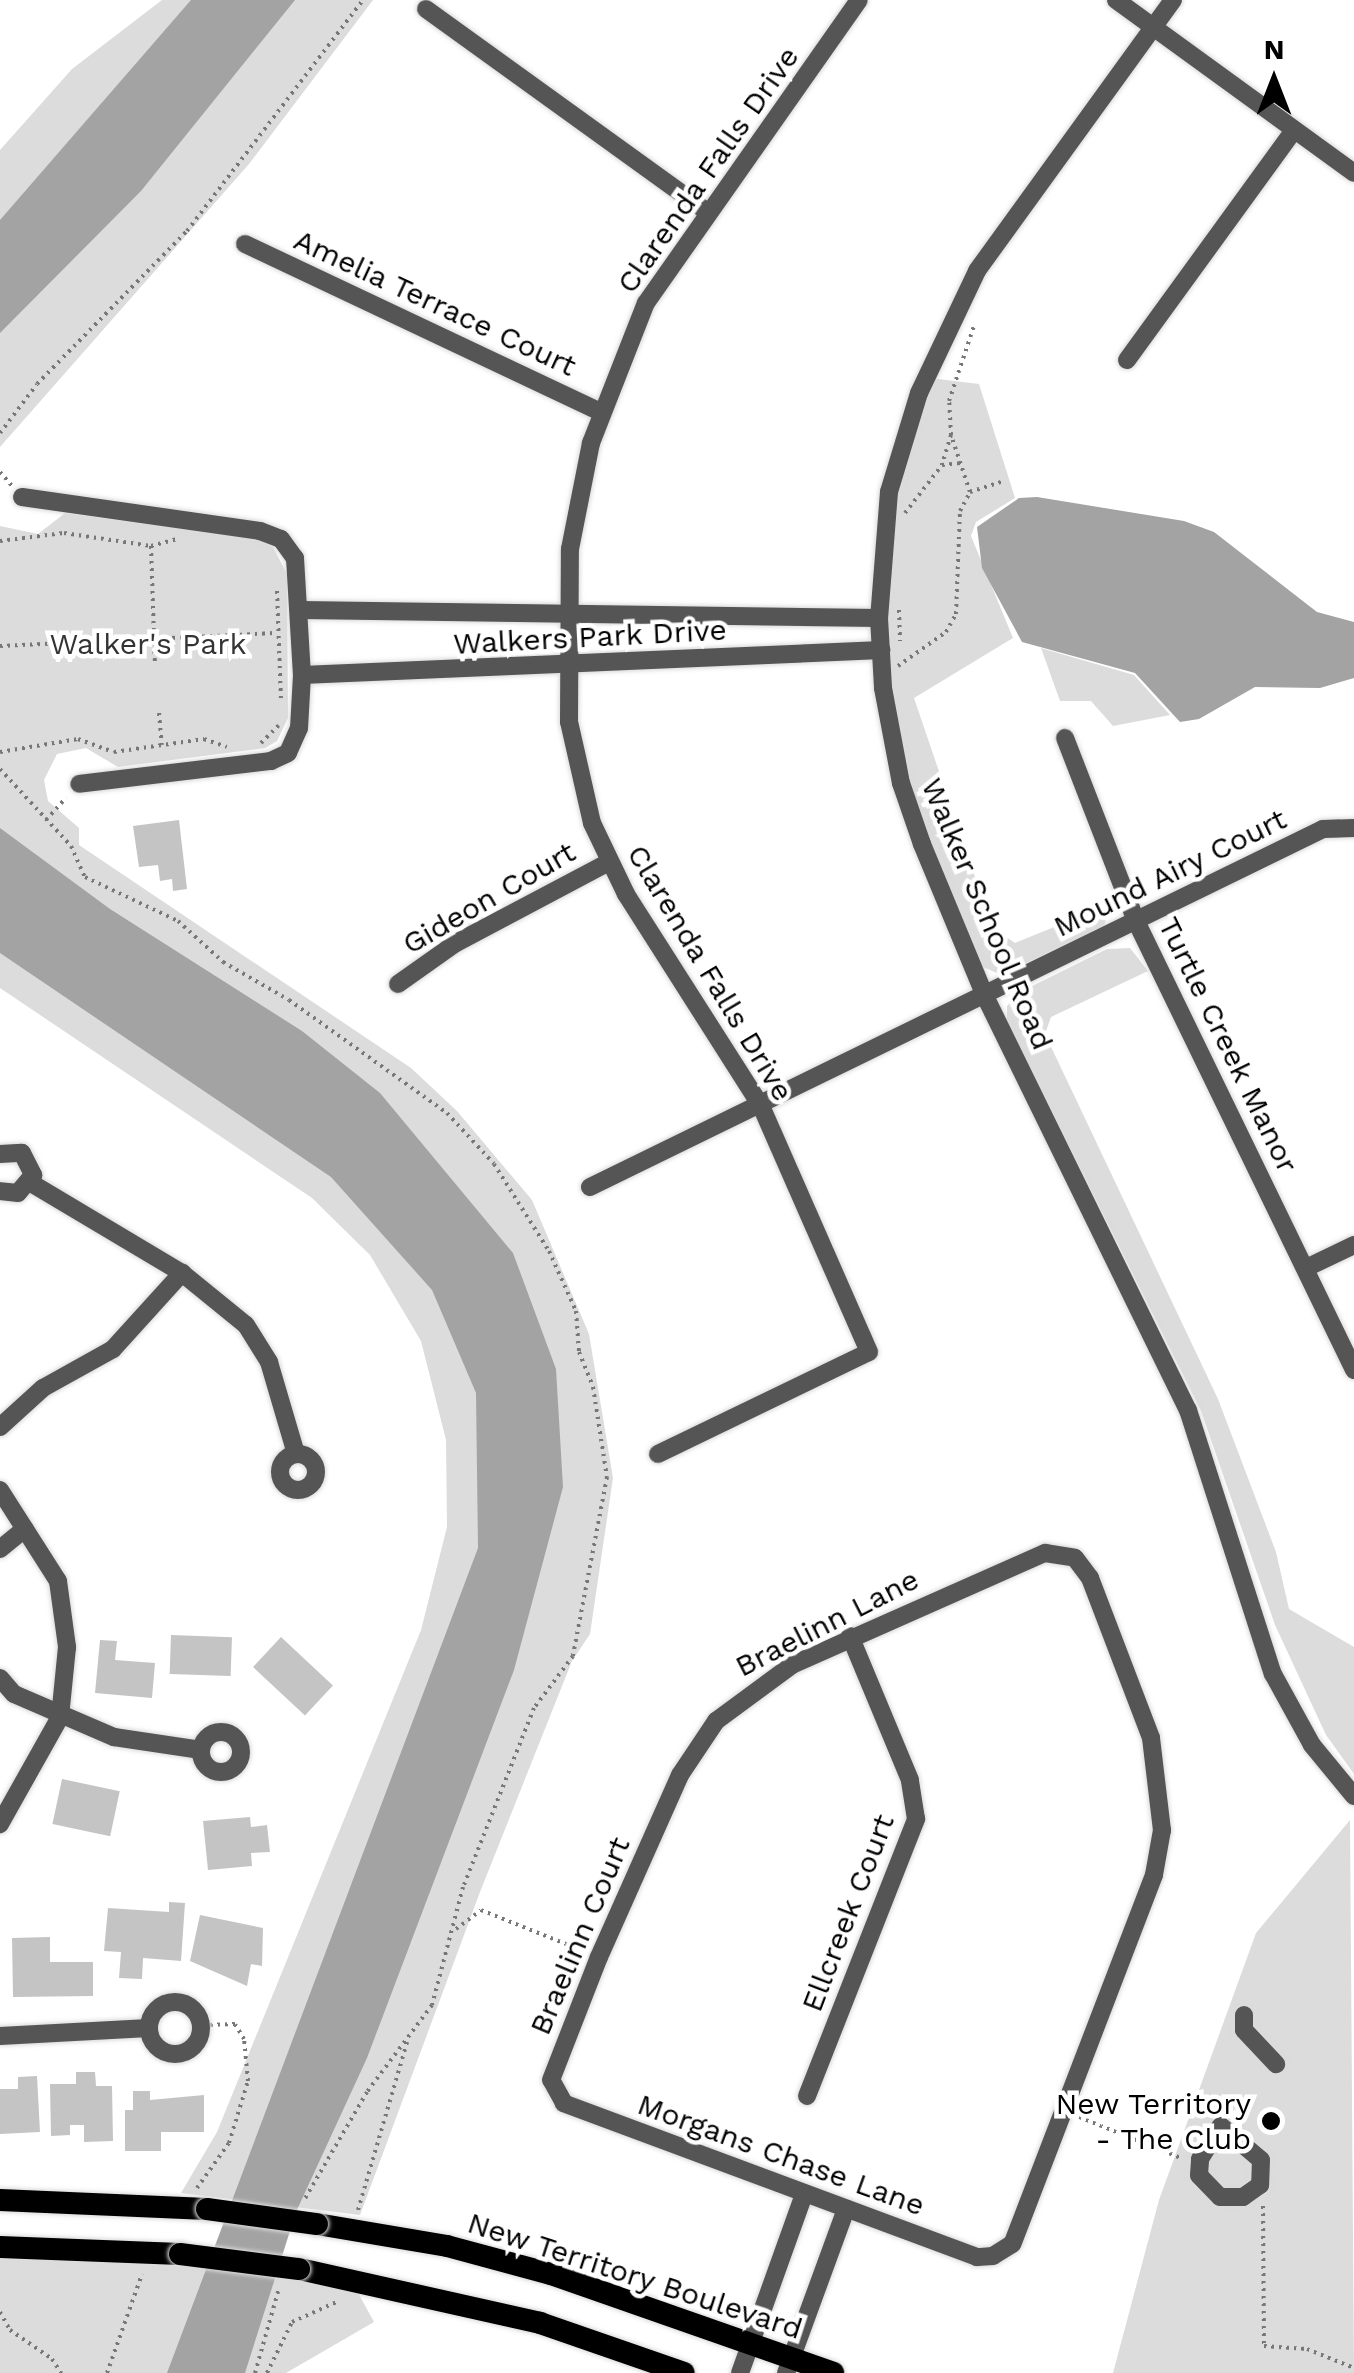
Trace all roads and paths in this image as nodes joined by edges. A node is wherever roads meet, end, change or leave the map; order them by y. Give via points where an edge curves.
1 (363, 0) edge
2 (1116, 0) edge
3 (1173, 0) edge
4 (853, 2) edge
5 (426, 9) dead end
6 (1153, 26) junction
7 (1294, 130) junction
8 (1354, 174) edge
9 (705, 210) junction
10 (245, 244) dead end
11 (975, 323) dead end
12 (1127, 360) dead end
13 (601, 412) junction
14 (0, 433) edge
15 (951, 435) junction
16 (962, 462) junction
17 (942, 465) junction
18 (1004, 481) dead end
19 (970, 492) junction
20 (22, 497) dead end
21 (902, 521) dead end
22 (190, 536) dead end
23 (0, 541) edge
24 (151, 546) junction
25 (277, 578) dead end
26 (898, 603) dead end
27 (300, 610) junction
28 (566, 614) junction
29 (879, 618) junction
30 (301, 632) junction
31 (277, 633) junction
32 (153, 638) junction
33 (0, 646) edge
34 (881, 650) junction
35 (154, 665) dead end
36 (566, 668) junction
37 (890, 668) junction
38 (302, 675) junction
39 (159, 713) dead end
40 (1066, 738) dead end
41 (259, 744) dead end
42 (162, 745) junction
43 (242, 746) dead end
44 (0, 752) edge
45 (0, 769) edge
46 (79, 784) joint
47 (46, 820) junction
48 (1350, 827) edge
49 (608, 862) junction
50 (1136, 920) junction
51 (398, 984) dead end
52 (984, 994) junction
53 (760, 1106) junction
54 (0, 1154) edge
55 (31, 1183) junction
56 (590, 1187) dead end
57 (0, 1191) edge
58 (1354, 1245) edge
59 (1306, 1268) junction
60 (182, 1273) junction
61 (1354, 1370) edge
62 (0, 1427) edge
63 (296, 1454) dead end
64 (658, 1454) dead end
65 (0, 1490) edge
66 (26, 1529) junction
67 (0, 1550) edge
68 (850, 1636) junction
69 (0, 1678) edge
70 (60, 1716) junction
71 (201, 1750) dead end
72 (1354, 1796) edge
73 (666, 1802) joint
74 (0, 1824) edge
75 (456, 1930) junction
76 (599, 1957) junction
77 (1244, 2015) dead end
78 (201, 2024) junction
79 (149, 2028) junction
80 (0, 2036) edge
81 (408, 2040) junction
82 (1276, 2064) dead end
83 (556, 2092) joint
84 (808, 2096) dead end
85 (1060, 2111) junction
86 (1199, 2164) junction
87 (1254, 2192) junction
88 (804, 2194) junction
89 (202, 2199) junction
90 (0, 2200) edge
91 (846, 2209) junction
92 (309, 2216) junction
93 (350, 2228) junction
94 (0, 2247) edge
95 (145, 2264) dead end
96 (289, 2274) junction
97 (347, 2300) dead end
98 (0, 2312) edge
99 (750, 2344) junction
100 (789, 2366) edge
101 (1354, 2368) edge
102 (61, 2373) edge
103 (108, 2373) edge
104 (255, 2373) edge
105 (267, 2373) edge
106 (684, 2373) edge
107 (740, 2373) edge
108 (833, 2373) edge

1 - 14 path via 187,231 36,384
2 - 6 street
3 - 6 street, Walker School Road
4 - 9 street, Clarenda Falls Drive
5 - 9 street
6 - 7 street
6 - 29 street, Walker School Road via 954,311 892,482
7 - 8 street
7 - 12 street
9 - 13 street, Clarenda Falls Drive via 646,302
10 - 13 street, Amelia Terrace Court
11 - 15 path via 948,401
13 - 28 street, Clarenda Falls Drive via 576,513
15 - 16 path
15 - 17 path
16 - 17 path
16 - 19 path
17 - 21 path
18 - 19 path
19 - 37 path via 955,533 956,614 946,632
20 - 27 street via 282,539 295,558
22 - 24 path
23 - 24 path via 64,532
24 - 32 path
25 - 31 path
26 - 37 path
27 - 28 street, Walkers Park Drive
27 - 30 street
28 - 29 street, Walkers Park Drive
28 - 36 street, Clarenda Falls Drive
29 - 34 street, Walker School Road
30 - 31 path
30 - 38 street
31 - 32 path
31 - 41 path via 279,724
32 - 33 path
32 - 35 path
34 - 36 street, Walkers Park Drive
34 - 37 street, Walker School Road
36 - 38 street, Walkers Park Drive
36 - 49 street, Clarenda Falls Drive via 583,791
37 - 52 street, Walker School Road via 901,782
38 - 46 street via 299,728 288,753 270,761
39 - 42 path
40 - 50 street, Turtle Creek Manor
42 - 43 path via 204,738
42 - 44 path via 114,752 78,739
45 - 47 path
46 - 47 path
47 - 75 path via 71,846 85,877 178,921 223,962 289,1000 447,1112 494,1164 549,1251 576,1312 607,1477 598,1546 573,1656 534,1708 463,1888
48 - 50 street, Mound Airy Court via 1323,829
49 - 51 street, Gideon Court via 456,943
49 - 53 street, Clarenda Falls Drive
50 - 52 street, Mound Airy Court
50 - 59 street, Turtle Creek Manor
52 - 53 street, Mound Airy Court
52 - 72 street, Walker School Road via 1188,1410 1273,1674 1312,1745
53 - 56 street, Mound Airy Court
53 - 64 street, Clarenda Falls Drive via 869,1352
54 - 55 street via 14,1151 29,1159
55 - 57 street via 18,1193
55 - 60 street
58 - 59 street
59 - 61 street, Turtle Creek Manor
60 - 62 street via 113,1348 42,1388
60 - 63 street via 246,1325 270,1362
65 - 66 street
66 - 67 street
66 - 70 street via 58,1581 66,1648
68 - 73 street, Braelinn Lane via 740,1698 694,1747
68 - 84 street, Ellcreek Court via 910,1780 916,1819
68 - 85 street, Braelinn Lane via 1022,1560 1075,1558 1096,1596 1151,1738 1162,1818 1154,1874
69 - 70 street via 14,1694
70 - 71 street via 114,1737
70 - 74 street
73 - 76 street, Braelinn Court
75 - 76 path via 480,1910
75 - 81 path via 432,2004
76 - 83 street, Braelinn Court via 551,2080
77 - 82 street via 1244,2030
78 - 79 street via 194,2009 175,2002 157,2009
78 - 79 street via 194,2046 175,2054 156,2046
78 - 89 path via 235,2024 248,2080
79 - 80 street
81 - 92 path via 316,2171
81 - 93 path
83 - 88 street, Morgans Chase Lane via 564,2103
85 - 86 path
85 - 91 street, Morgans Chase Lane via 1012,2244 994,2256 977,2257
86 - 87 street via 1203,2184 1220,2196
86 - 87 street via 1221,2126 1261,2160 1263,2176
87 - 101 path via 1266,2210 1264,2346 1307,2349
88 - 91 street, Morgans Chase Lane
88 - 99 street
89 - 90 main road, New Territory Boulevard
89 - 92 main road, New Territory Boulevard, bridge
91 - 100 street
92 - 93 main road, New Territory Boulevard
93 - 99 main road, New Territory Boulevard via 552,2274
94 - 96 main road, bridge via 180,2254
95 - 103 path
96 - 104 path
96 - 106 main road via 540,2323
97 - 105 path via 306,2310 292,2322
98 - 102 path via 10,2330 52,2358
99 - 100 main road, New Territory Boulevard
99 - 107 street
100 - 108 main road, New Territory Boulevard

